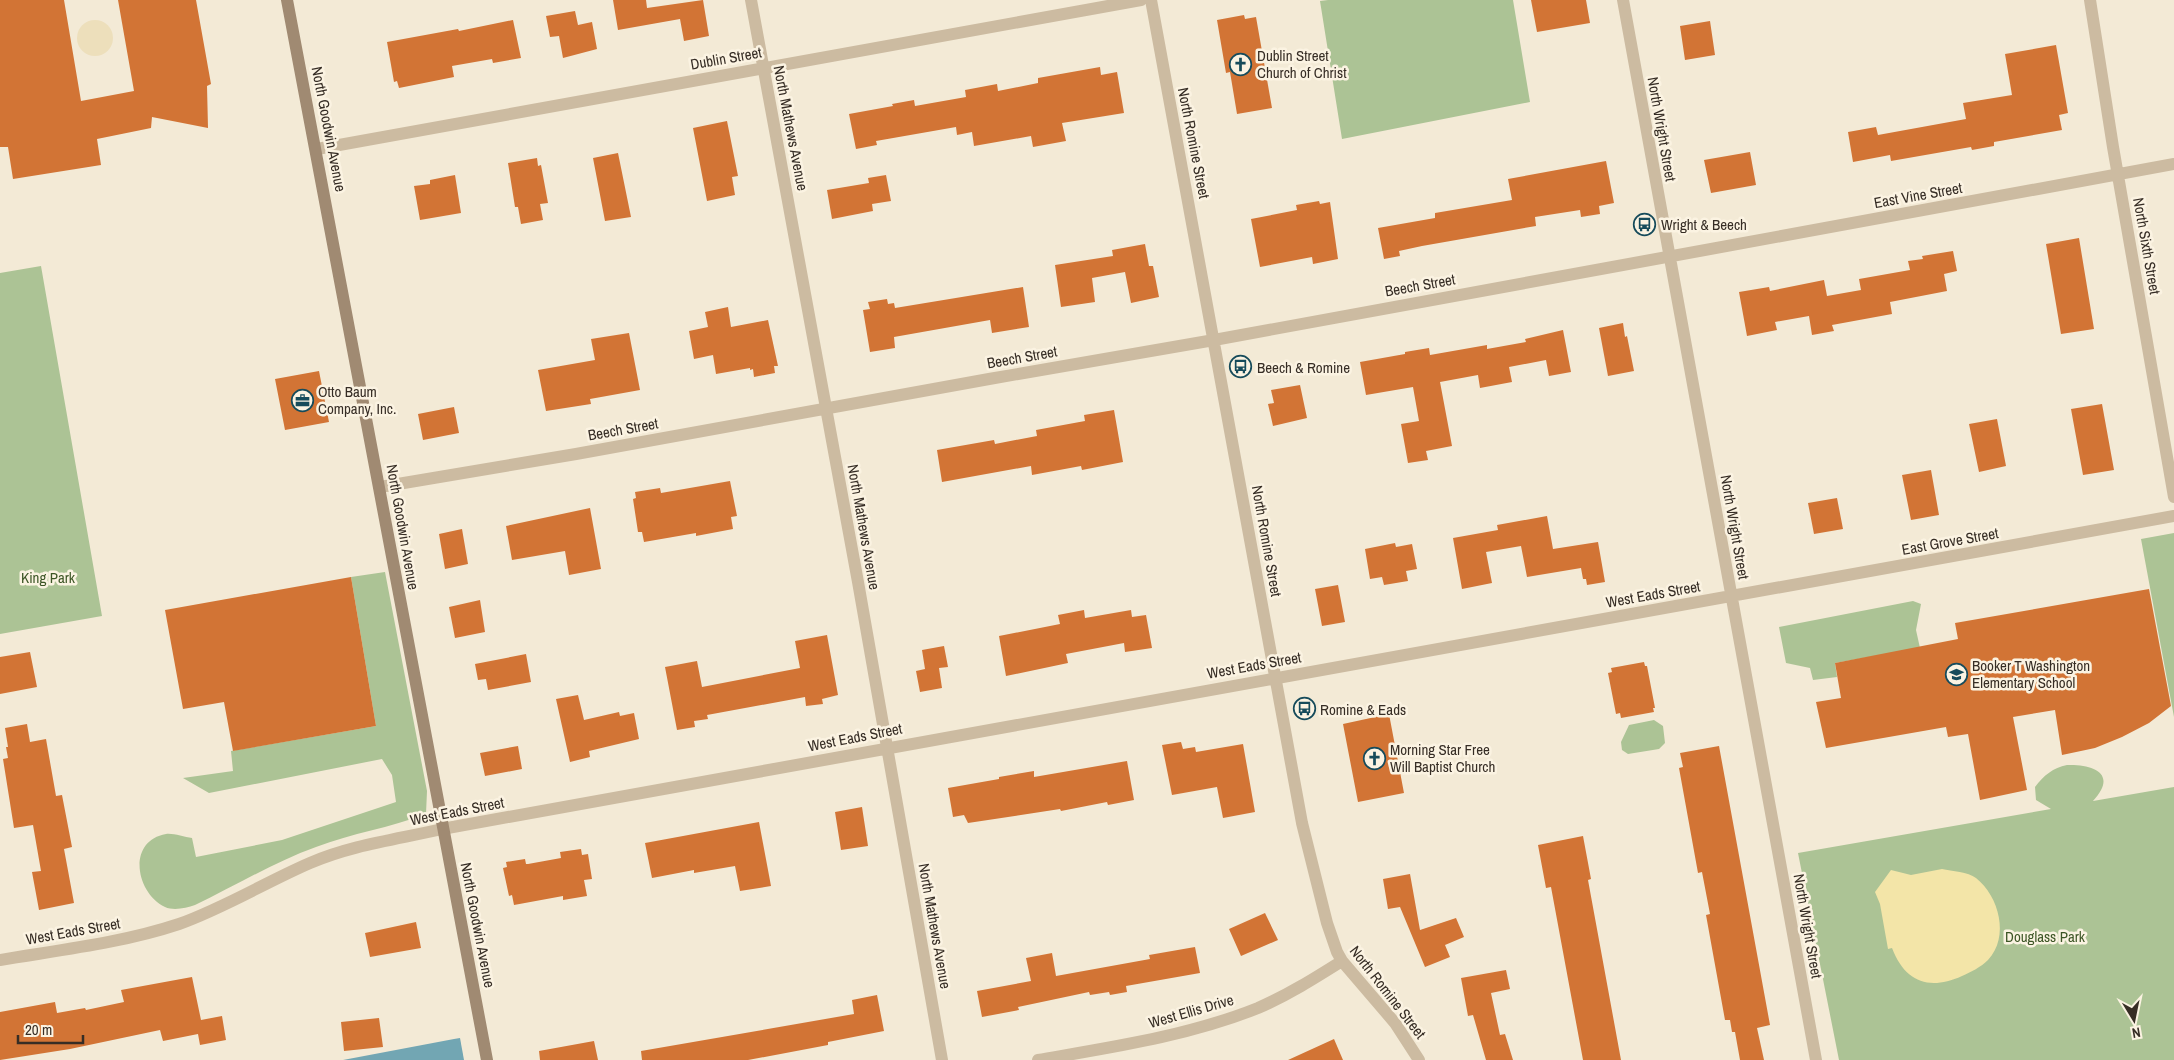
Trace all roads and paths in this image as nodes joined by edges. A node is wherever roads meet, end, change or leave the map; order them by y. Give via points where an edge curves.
1 (287, 0) edge
2 (750, 0) edge
3 (1141, 0) edge
4 (1150, 0) edge
5 (1623, 0) edge
6 (2090, 0) edge
7 (762, 68) junction
8 (317, 149) junction
9 (2174, 164) edge
10 (2118, 174) junction
11 (1669, 257) junction
12 (1214, 340) junction
13 (826, 408) junction
14 (380, 488) junction
15 (2174, 497) edge
16 (2174, 516) edge
17 (1731, 597) junction
18 (1276, 678) junction
19 (887, 748) junction
20 (442, 829) junction
21 (0, 960) edge
22 (1342, 961) junction
23 (487, 1060) edge
24 (942, 1060) edge
25 (1038, 1060) edge
26 (1420, 1060) edge
27 (1816, 1060) edge

1 - 8 street, North Goodwin Avenue
2 - 7 street, North Mathews Avenue
3 - 7 street, Dublin Street
4 - 12 street, North Romine Street
5 - 11 street, North Wright Street
6 - 10 street, North Sixth Street
7 - 8 street, Dublin Street
7 - 13 street, North Mathews Avenue
8 - 14 street, North Goodwin Avenue
9 - 10 street, East Vine Street
10 - 11 street, East Vine Street
10 - 15 street, North Sixth Street
11 - 12 street, Beech Street
11 - 17 street, North Wright Street
12 - 13 street, Beech Street
12 - 18 street, North Romine Street
13 - 14 street, Beech Street
13 - 19 street, North Mathews Avenue
14 - 20 street, North Goodwin Avenue
16 - 17 street, East Grove Street
17 - 18 street, West Eads Street
17 - 27 street, North Wright Street
18 - 19 street, West Eads Street
18 - 22 street, North Romine Street via 1302,823 1327,923
19 - 20 street, West Eads Street
19 - 24 street, North Mathews Avenue
20 - 21 street, West Eads Street via 311,862 179,924
20 - 23 street, North Goodwin Avenue
22 - 25 street, West Ellis Drive via 1259,1007 1211,1025 1161,1038
22 - 26 street, North Romine Street via 1395,1023

